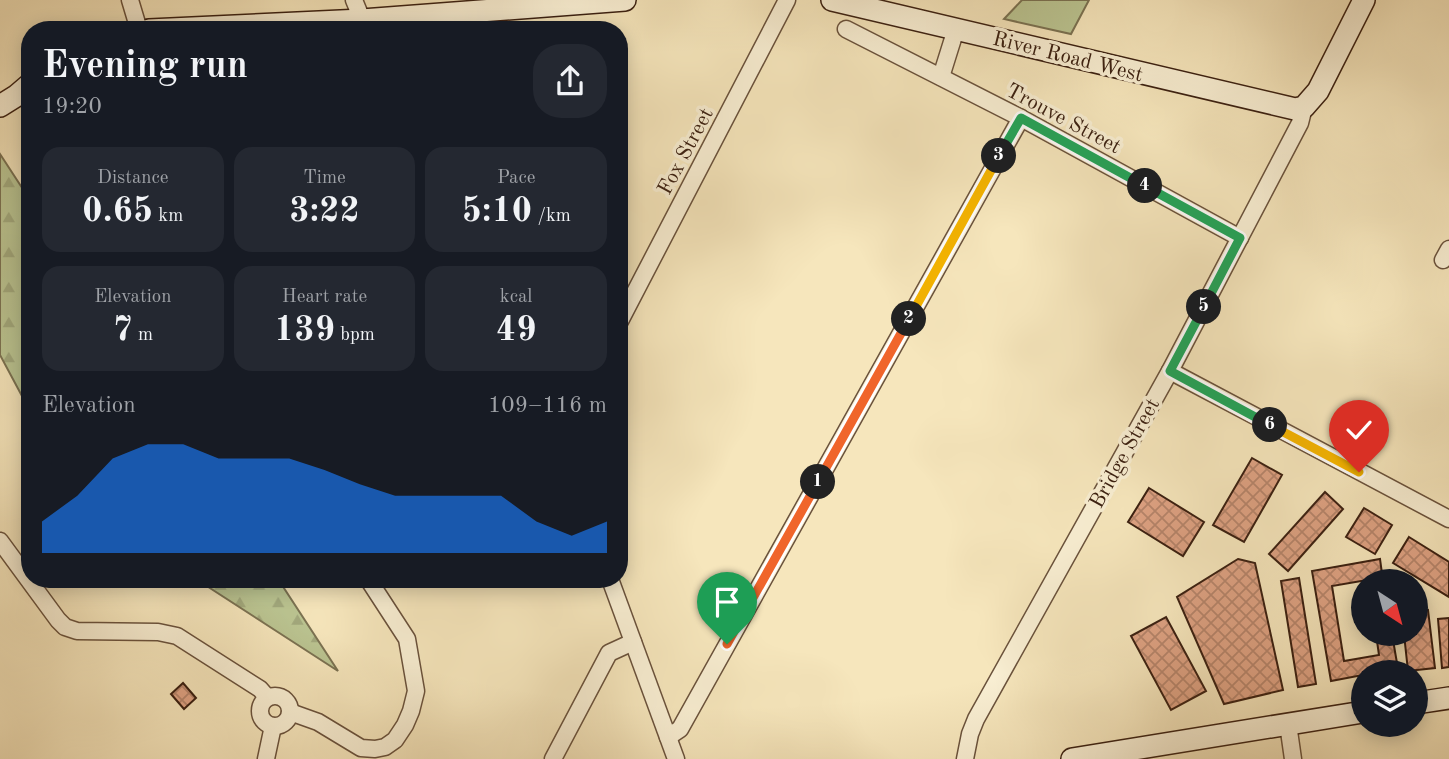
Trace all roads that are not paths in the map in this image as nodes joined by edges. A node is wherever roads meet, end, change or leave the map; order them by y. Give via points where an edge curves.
1 (130, 0) edge
2 (625, 0) edge
3 (787, 0) edge
4 (832, 0) edge
5 (1364, 0) edge
6 (361, 17) edge
7 (136, 21) edge
8 (296, 21) edge
9 (846, 29) dead end
10 (956, 29) junction
11 (941, 77) junction
12 (21, 92) edge
13 (0, 106) edge
14 (1304, 107) junction
15 (1021, 118) junction
16 (1240, 238) junction
17 (628, 306) edge
18 (1170, 371) junction
19 (1449, 519) edge
20 (0, 541) edge
21 (21, 570) edge
22 (35, 588) edge
23 (374, 588) edge
24 (613, 588) edge
25 (633, 642) junction
26 (267, 697) junction
27 (1449, 698) edge
28 (1428, 701) edge
29 (290, 712) junction
30 (1351, 714) edge
31 (1288, 724) junction
32 (273, 726) junction
33 (668, 737) junction
34 (266, 759) edge
35 (554, 759) edge
36 (676, 759) edge
37 (965, 759) edge
38 (1072, 759) edge
39 (1293, 759) edge

1 - 7 street
2 - 6 main road
3 - 17 street, Fox Street
4 - 10 main road, River Road West
5 - 14 main road, Bridge Street via 1318,91
6 - 8 main road
9 - 11 street, Trouve Street
10 - 11 street
10 - 14 main road, River Road West via 1287,108
11 - 15 street, Trouve Street
12 - 13 main road
14 - 16 street, Bridge Street
15 - 16 street, Trouve Street
15 - 33 street via 680,729
16 - 18 street, Bridge Street
18 - 19 street
18 - 37 street, Bridge Street via 976,719
20 - 21 street
22 - 26 street via 65,627 177,636
23 - 29 street via 407,639 416,691 400,734 385,747 361,748 318,722
24 - 25 street
25 - 33 street
25 - 35 street via 609,653
26 - 29 street via 285,699
26 - 32 street via 260,714
27 - 28 main road
29 - 32 street via 283,724
30 - 31 main road
31 - 38 main road
31 - 39 street
32 - 34 street
33 - 36 street

